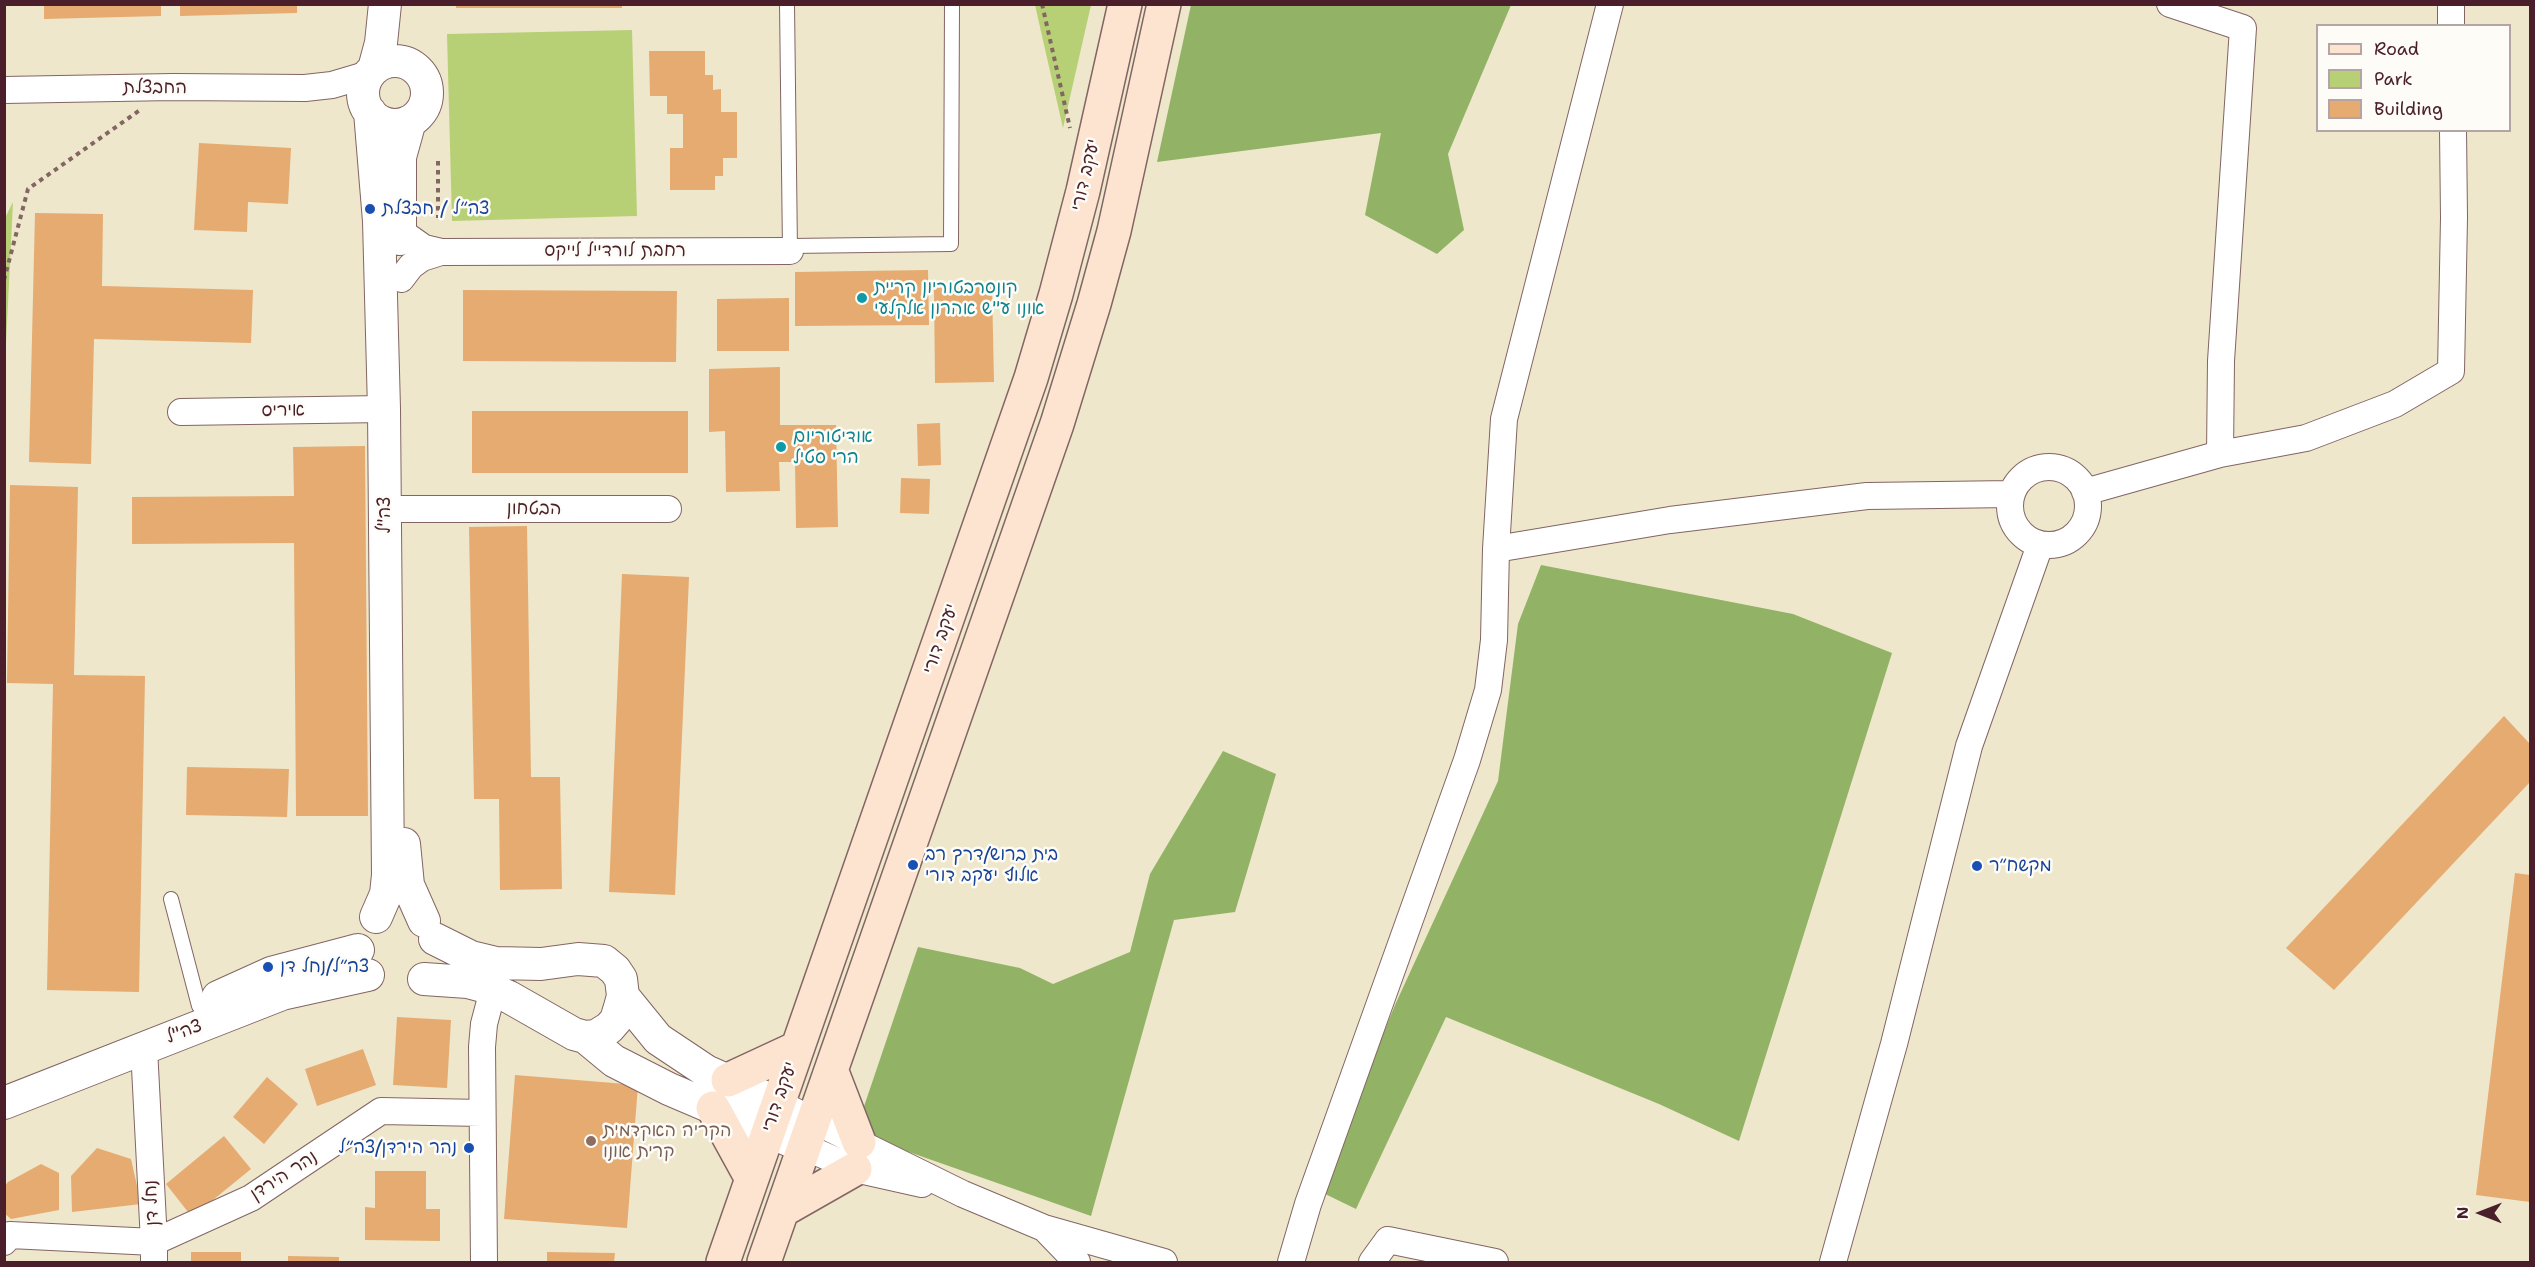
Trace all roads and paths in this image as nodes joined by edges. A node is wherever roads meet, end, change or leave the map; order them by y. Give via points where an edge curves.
1 (386, 4) edge
2 (404, 4) edge
3 (787, 4) edge
4 (952, 4) edge
5 (1042, 4) edge
6 (1125, 4) edge
7 (1164, 4) edge
8 (1610, 4) edge
9 (2170, 4) edge
10 (2451, 4) edge
11 (2451, 24) edge
12 (411, 65) junction
13 (371, 72) junction
14 (173, 87) junction
15 (305, 88) junction
16 (4, 90) edge
17 (368, 109) junction
18 (410, 121) junction
19 (2453, 132) edge
20 (1071, 135) dead end
21 (438, 161) dead end
22 (438, 218) dead end
23 (400, 231) junction
24 (790, 248) junction
25 (441, 252) junction
26 (401, 279) junction
27 (4, 280) edge
28 (384, 409) junction
29 (182, 412) dead end
30 (2220, 454) junction
31 (2085, 492) junction
32 (2011, 494) junction
33 (401, 509) junction
34 (668, 509) dead end
35 (2040, 545) junction
36 (1496, 549) junction
37 (171, 899) dead end
38 (376, 917) junction
39 (429, 930) junction
40 (363, 962) junction
41 (423, 979) junction
42 (493, 990) junction
43 (622, 996) junction
44 (199, 1006) junction
45 (585, 1037) junction
46 (144, 1048) junction
47 (797, 1048) junction
48 (832, 1072) junction
49 (728, 1080) junction
50 (4, 1082) edge
51 (4, 1103) edge
52 (714, 1108) junction
53 (482, 1113) junction
54 (773, 1117) junction
55 (810, 1134) junction
56 (857, 1156) junction
57 (752, 1179) junction
58 (783, 1210) junction
59 (1044, 1228) junction
60 (4, 1242) edge
61 (154, 1252) edge
62 (1129, 1258) edge
63 (484, 1263) edge
64 (723, 1263) edge
65 (764, 1263) edge
66 (1077, 1263) edge
67 (1164, 1263) edge
68 (1291, 1263) edge
69 (1372, 1263) edge
70 (1496, 1263) edge
71 (1833, 1263) edge

1 - 13 street via 381,43
2 - 12 street via 405,45
3 - 24 lane
4 - 24 lane via 951,244
5 - 20 path
6 - 47 main road, יעקב דורי via 1083,191 1031,378
7 - 48 main road via 1114,231 1057,424
8 - 36 street via 1504,419
9 - 30 street via 2243,27
10 - 11 street
12 - 13 street via 392,61
12 - 18 street via 422,75 427,90 421,112
13 - 15 street via 332,85
13 - 17 street via 363,89
14 - 15 street, החבצלת
14 - 16 street, החבצלת
14 - 27 path via 28,189
15 - 17 street via 346,97
17 - 18 street via 383,122
17 - 28 street, צה"ל via 379,221
18 - 23 street, צה"ל via 400,156
19 - 30 street via 2451,371 2395,404 2306,438
21 - 22 path
23 - 25 street, רחבת לורדייל לייקס via 424,248
23 - 26 street, צה"ל
24 - 25 street, רחבת לורדייל לייקס
25 - 26 street, רחבת לורדייל לייקס via 422,258
26 - 33 street, צה"ל
28 - 29 street, איריס
28 - 38 street, צה"ל via 388,875 386,894
30 - 31 street
31 - 32 street via 2077,478 2053,467 2027,473
31 - 35 street via 2087,513 2075,535 2053,546
32 - 35 street via 2012,521 2028,540
32 - 36 street via 1867,496 1670,520
33 - 34 street, הבטחון
33 - 39 street, צה"ל via 404,859 408,885
35 - 71 street via 1969,746 1894,1044
36 - 68 street via 1494,640 1488,690 1467,760 1308,1204
37 - 44 lane
38 - 39 street via 400,911 413,914
38 - 40 street via 361,937
39 - 41 street via 435,961
39 - 43 street via 471,957 496,963 604,961 621,979
40 - 41 street via 377,983 388,988 413,986
40 - 44 street, צה"ל via 271,973
40 - 46 street, צה"ל
41 - 42 street via 468,982
42 - 45 street
42 - 53 street via 484,1024
43 - 45 street via 616,1020 609,1028
43 - 49 street via 658,1039 706,1071
44 - 50 street, צה"ל
45 - 52 street via 614,1061
46 - 51 street, צה"ל
46 - 61 street, נחל דן
47 - 49 main road
47 - 54 main road, יעקב דורי
48 - 55 main road
48 - 56 main road
49 - 54 street
52 - 54 street
52 - 57 main road
53 - 61 street, נהר הירדן via 381,1111 251,1198
53 - 63 street
54 - 55 street
54 - 57 main road, יעקב דורי
55 - 56 street
55 - 58 main road
56 - 58 main road
56 - 59 street
57 - 64 main road, יעקב דורי
58 - 65 main road
59 - 62 street
59 - 66 street
60 - 61 street, נחל דן via 10,1235
62 - 67 street
69 - 70 street via 1388,1240

